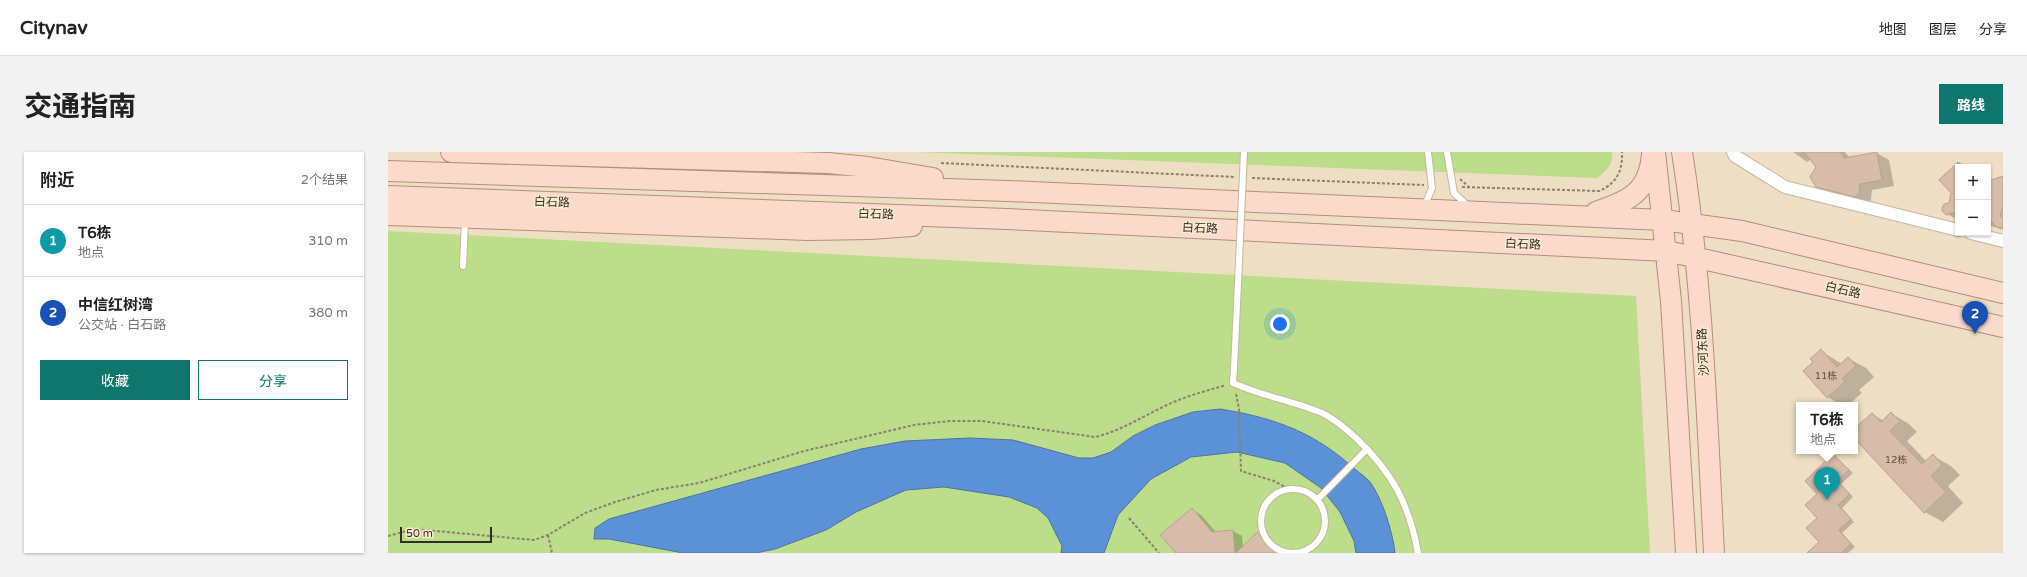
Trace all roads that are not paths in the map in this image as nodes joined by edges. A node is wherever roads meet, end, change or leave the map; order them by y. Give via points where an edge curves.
1 (451, 152) edge
2 (1244, 152) edge
3 (1428, 152) edge
4 (1447, 152) edge
5 (1654, 152) edge
6 (1682, 152) edge
7 (1733, 152) edge
8 (641, 155) edge
9 (388, 171) edge
10 (1008, 191) junction
11 (388, 196) edge
12 (1424, 209) junction
13 (1472, 210) junction
14 (388, 215) edge
15 (1578, 215) junction
16 (465, 218) junction
17 (1007, 219) junction
18 (1663, 220) junction
19 (1693, 224) junction
20 (1955, 229) edge
21 (1983, 236) edge
22 (2003, 241) edge
23 (1667, 251) junction
24 (1696, 257) junction
25 (463, 266) dead end
26 (2003, 293) edge
27 (2003, 327) edge
28 (1367, 449) junction
29 (1317, 500) junction
30 (1418, 553) edge
31 (1686, 553) edge
32 (1714, 553) edge

1 - 8 main road
2 - 28 lane, bridge via 1233,383 1258,394 1299,404 1324,414 1342,426
3 - 12 lane via 1432,186
4 - 13 lane via 1454,193
5 - 15 main road via 1644,184 1636,193 1625,202
5 - 18 main road
6 - 19 main road, 沙河东路
7 - 20 street via 1735,156 1785,187
8 - 10 main road via 868,167
9 - 10 main road
10 - 12 main road
11 - 17 main road, 白石路
12 - 13 main road
13 - 15 main road
14 - 16 main road
15 - 18 main road
16 - 17 main road via 808,230 870,229
16 - 25 lane
17 - 23 main road, 白石路
18 - 19 main road
18 - 23 main road
19 - 24 main road, 沙河东路
19 - 26 main road via 1742,231
21 - 22 street
23 - 24 main road, 白石路
23 - 31 main road
24 - 27 main road, 白石路
24 - 32 main road, 沙河东路
28 - 29 lane
28 - 30 lane via 1382,464 1395,483 1408,512
29 - 29 lane via 1299,489 1289,489 1271,497 1264,505 1260,525 1268,542 1278,550 1289,553 1310,548 1318,540 1325,519

